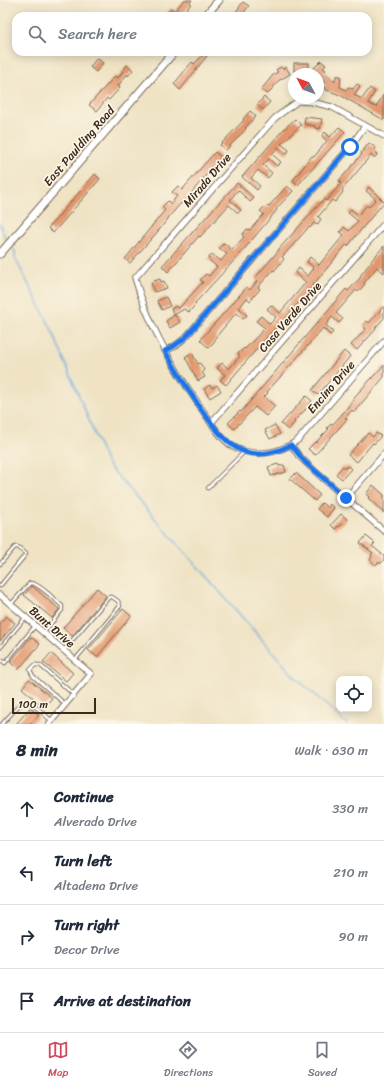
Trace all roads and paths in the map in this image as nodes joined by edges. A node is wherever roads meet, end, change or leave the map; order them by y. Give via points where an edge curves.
1 (219, 0) edge
2 (209, 12) edge
3 (171, 56) edge
4 (365, 126) junction
5 (384, 136) edge
6 (384, 224) edge
7 (0, 254) edge
8 (384, 341) edge
9 (165, 351) junction
10 (211, 423) junction
11 (291, 445) junction
12 (245, 451) junction
13 (384, 454) edge
14 (208, 488) dead end
15 (346, 498) junction
16 (384, 531) edge
17 (0, 564) edge
18 (0, 586) edge
19 (0, 595) edge
20 (10, 604) junction
21 (25, 617) junction
22 (36, 626) junction
23 (44, 633) junction
24 (0, 648) edge
25 (64, 650) junction
26 (0, 659) edge
27 (75, 660) junction
28 (74, 694) junction
29 (65, 704) junction
30 (50, 722) edge
31 (2, 724) edge

1 - 2 main road
3 - 7 main road, East Paulding Road
4 - 5 street
4 - 9 street via 350,147 185,338
4 - 9 street, Mirada Drive via 326,105 312,102 298,101 275,118 135,278
6 - 10 street, Casa Verde Drive
8 - 11 street, Encino Drive
9 - 10 street
10 - 12 street via 228,442
11 - 12 street via 266,453
11 - 15 street via 305,462
12 - 14 lane
13 - 15 street
15 - 16 street
17 - 18 lane via 15,546 26,554
19 - 20 street, Bunt Drive
20 - 21 street, Bunt Drive
20 - 23 lane via 30,583 34,583 62,606 62,610
21 - 22 street, Bunt Drive
21 - 24 lane
22 - 23 street, Bunt Drive
22 - 26 lane via 4,663
23 - 25 street, Bunt Drive
25 - 27 street, Bunt Drive
25 - 27 lane via 110,597 118,601 120,606
27 - 28 street, Bunt Drive via 91,674
28 - 29 street
28 - 29 lane via 40,665 35,665 30,670 32,676
29 - 30 street
30 - 31 lane via 34,705 22,702

